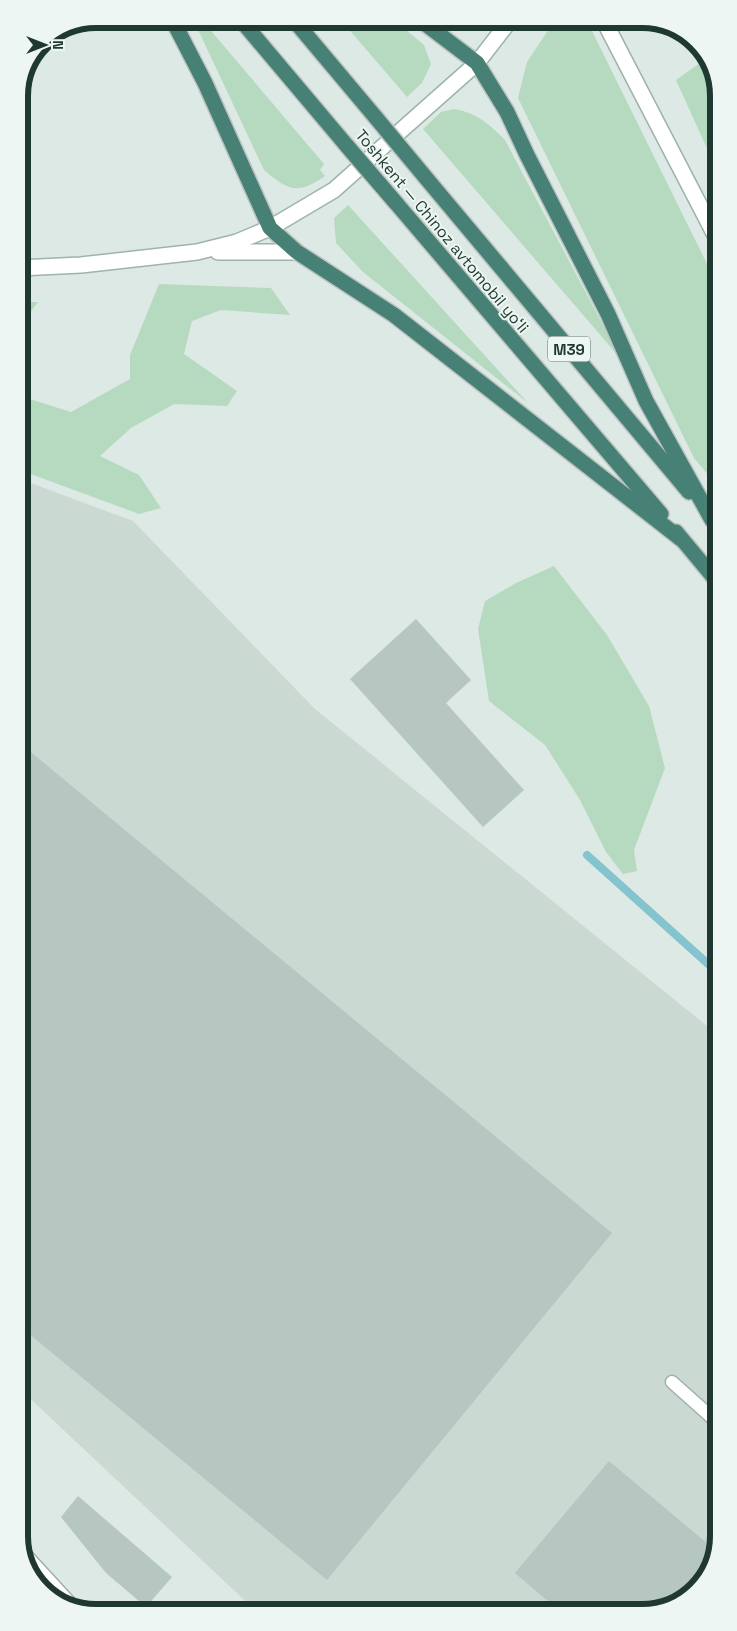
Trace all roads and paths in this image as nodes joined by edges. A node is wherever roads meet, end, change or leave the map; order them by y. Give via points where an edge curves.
1 (177, 28) edge
2 (248, 28) edge
3 (301, 28) edge
4 (431, 28) edge
5 (505, 28) edge
6 (608, 28) edge
7 (477, 62) junction
8 (709, 225) edge
9 (270, 228) junction
10 (197, 252) junction
11 (297, 252) junction
12 (28, 268) edge
13 (709, 513) edge
14 (709, 516) edge
15 (682, 539) junction
16 (709, 572) edge
17 (672, 1382) dead end
18 (709, 1415) edge
19 (38, 1571) edge
20 (57, 1591) edge

1 - 9 highway
2 - 15 highway, Toshkent — Chinoz avtomobil yoʻli / M39, bridge
3 - 14 highway, Toshkent — Chinoz avtomobil yoʻli / M39, bridge
4 - 7 highway
5 - 7 main road
6 - 8 main road
7 - 9 main road via 334,190
7 - 13 highway via 507,112 608,314 646,401
9 - 10 main road via 237,242
9 - 11 highway
10 - 11 main road
10 - 12 main road
11 - 15 highway via 394,316
15 - 16 highway, Toshkent — Chinoz avtomobil yoʻli / M39
17 - 18 lane
19 - 20 main road

